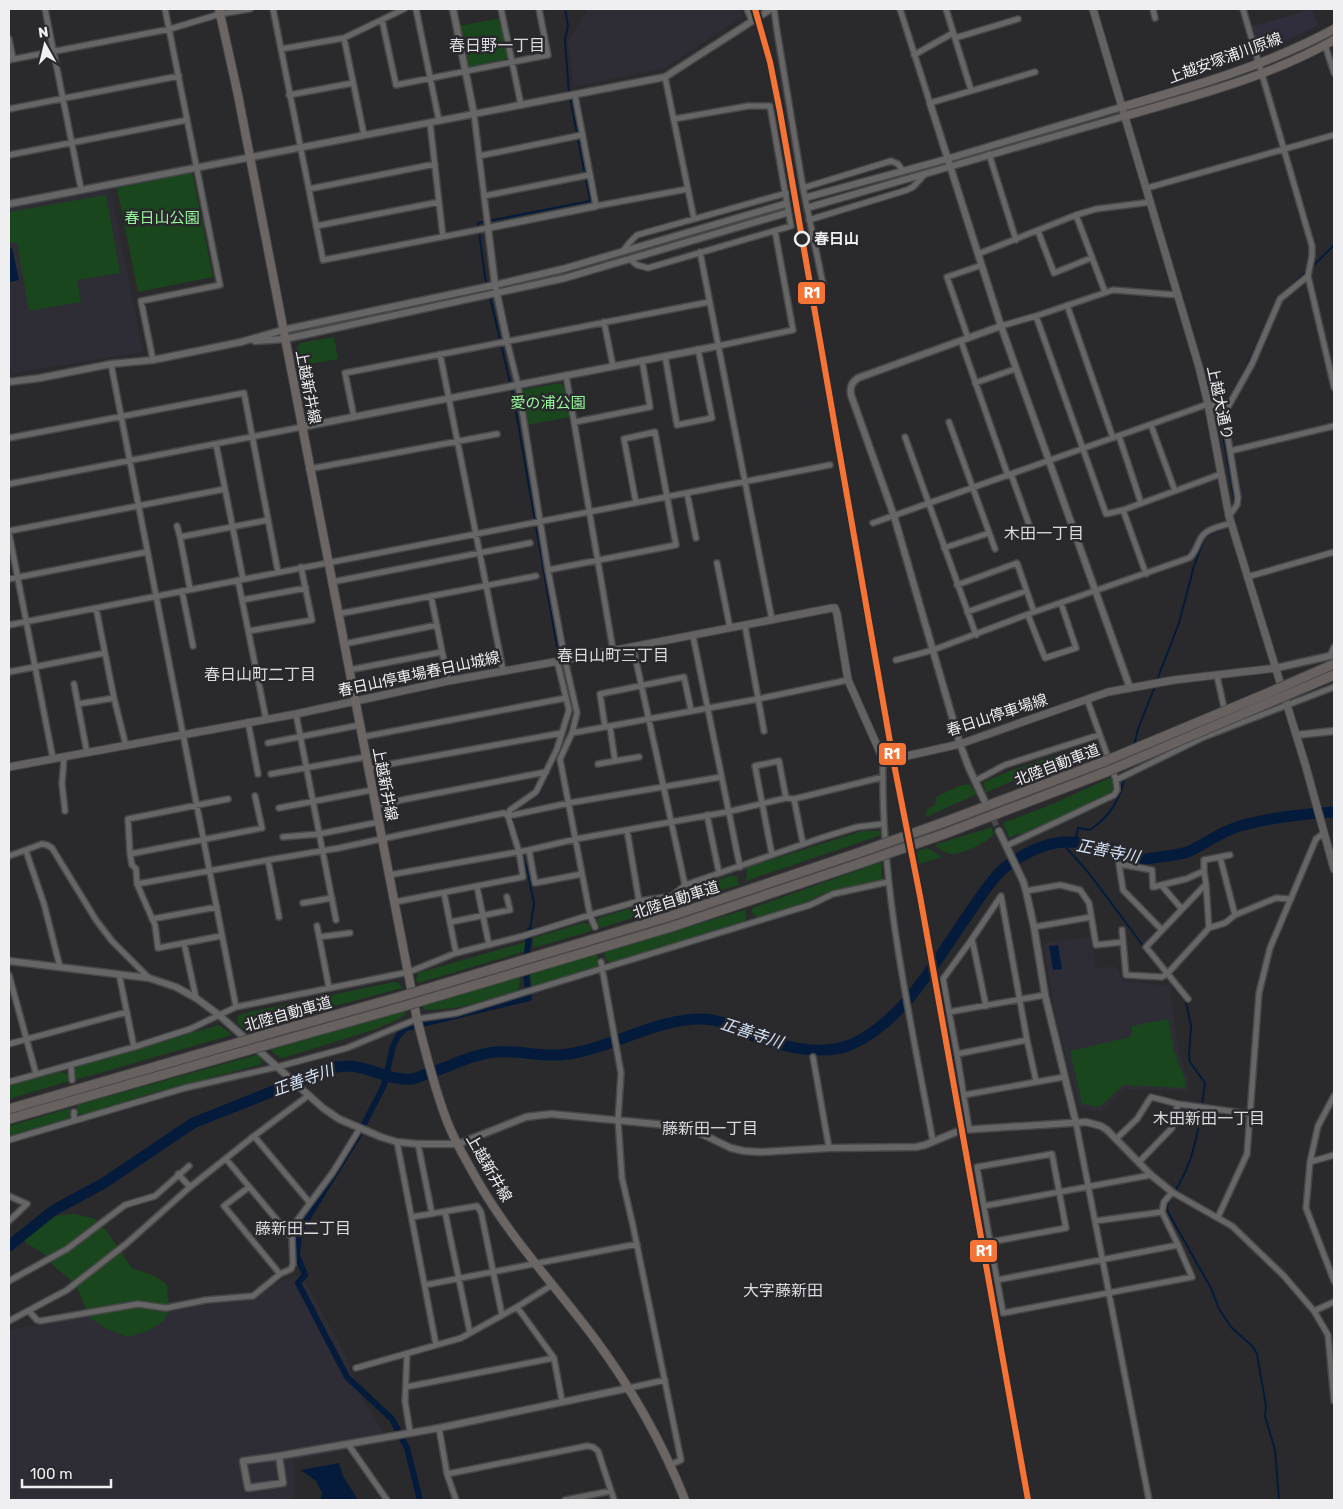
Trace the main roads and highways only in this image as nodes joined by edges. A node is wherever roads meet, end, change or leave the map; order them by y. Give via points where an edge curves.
1 (1093, 9) edge
2 (220, 11) edge
3 (1334, 29) edge
4 (1334, 40) edge
5 (1122, 107) junction
6 (1125, 116) junction
7 (1333, 658) edge
8 (1276, 668) junction
9 (1334, 675) edge
10 (356, 702) junction
11 (883, 760) joint
12 (9, 767) edge
13 (1334, 869) edge
14 (9, 1109) edge
15 (9, 1119) edge
16 (685, 1500) edge

1 - 5 main road, 上越大通り
2 - 10 main road, 上越新井線
3 - 5 main road, 上越安塚浦川原線 via 1259,64
4 - 6 main road, 上越安塚浦川原線 via 1262,74
5 - 6 main road, 上越大通り
6 - 8 main road, 上越大通り via 1208,404 1228,516
7 - 14 highway, 北陸自動車道, bridge via 1268,693 1103,762 858,853 668,917
8 - 11 main road, 春日山停車場線 via 1130,688 1087,699 960,744
8 - 13 main road, 上越大通り
9 - 15 highway, 北陸自動車道, bridge via 1106,772 861,864 662,930
10 - 11 main road, 春日山停車場春日山城線 via 503,670 835,608 848,680
10 - 12 main road, 春日山停車場春日山城線
10 - 16 main road, 上越新井線 via 418,1019 447,1122 492,1204 629,1388 652,1426

